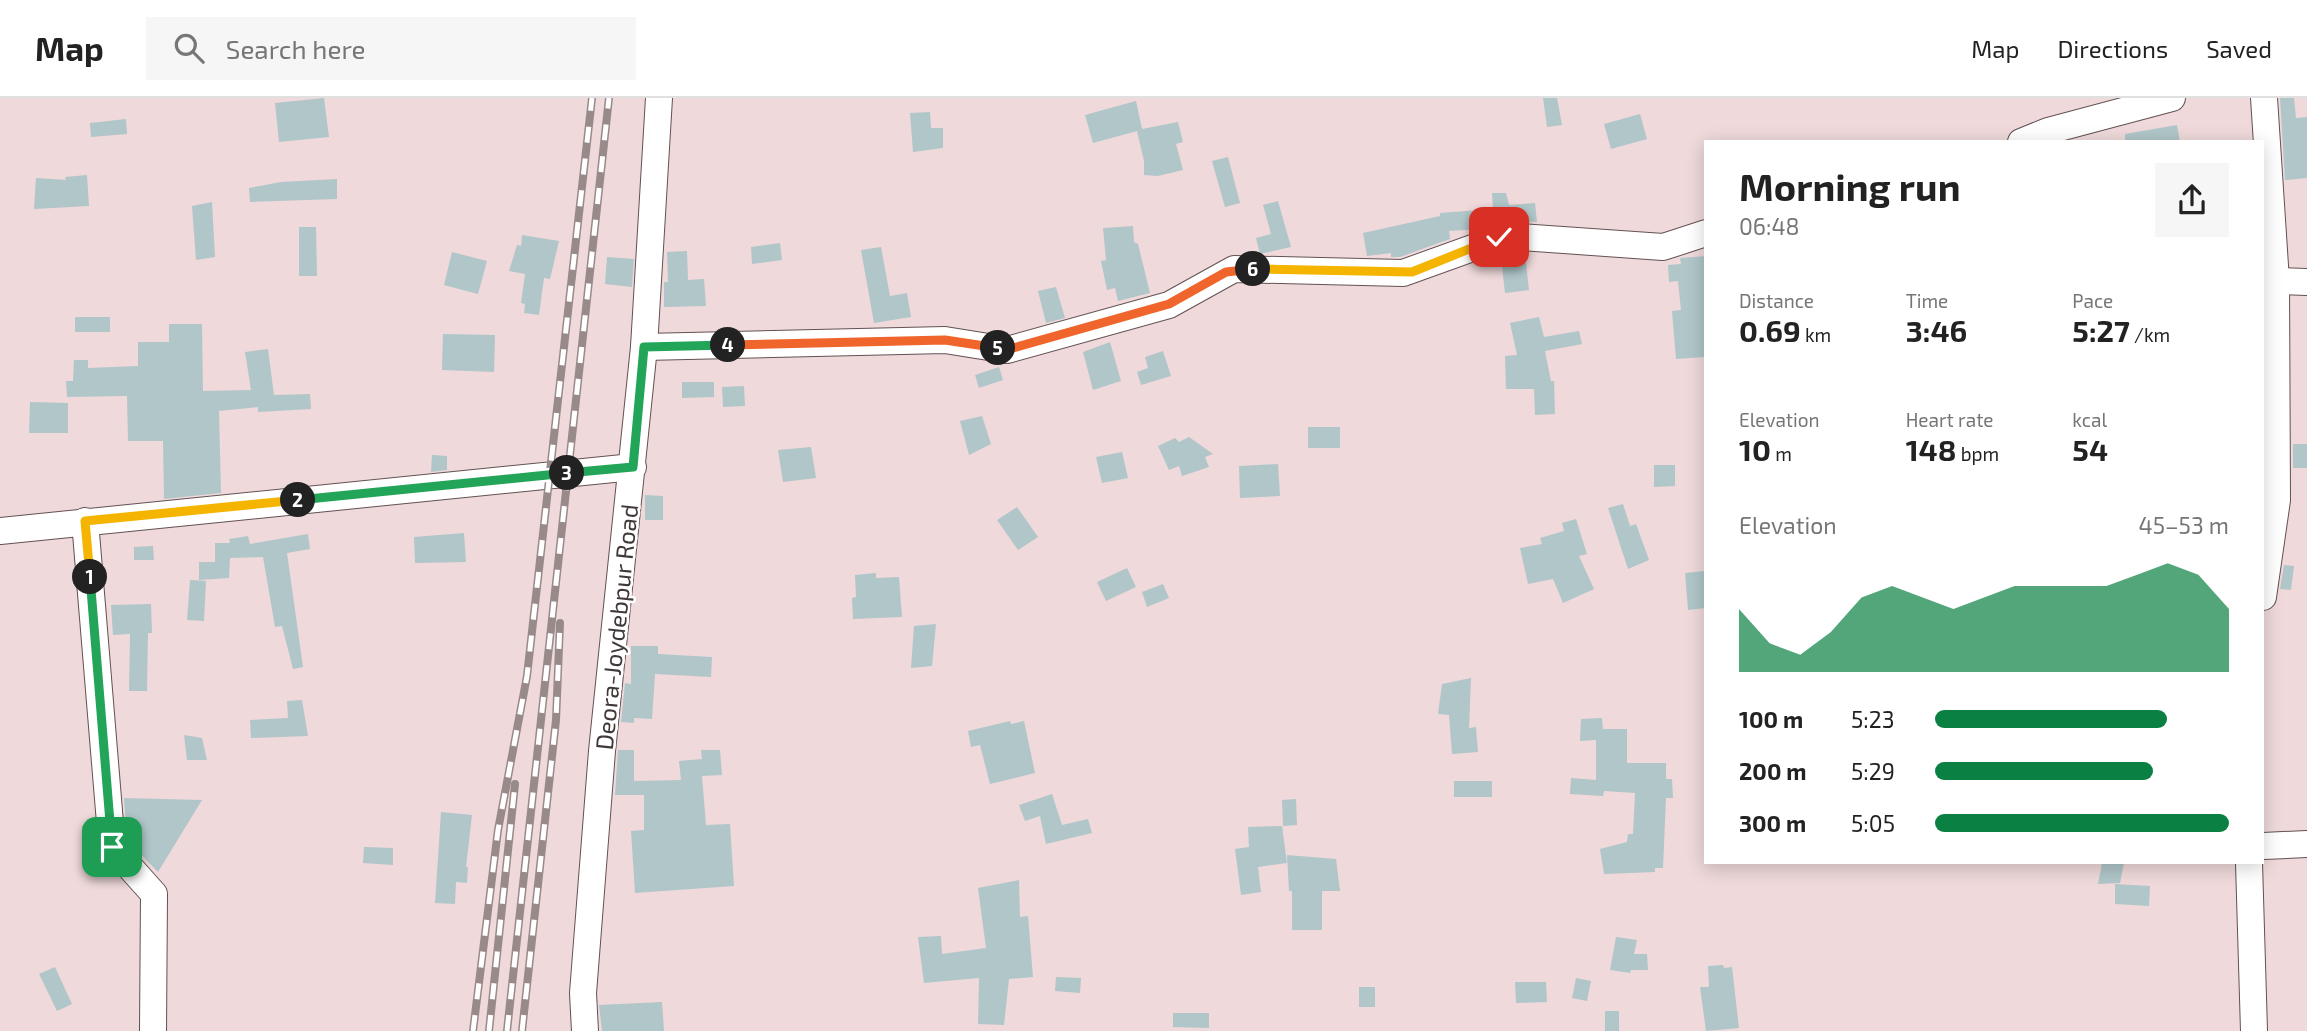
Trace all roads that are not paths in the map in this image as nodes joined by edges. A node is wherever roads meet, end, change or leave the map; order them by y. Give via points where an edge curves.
1 (659, 98) edge
2 (2172, 98) edge
3 (2264, 98) edge
4 (2026, 140) edge
5 (1704, 234) edge
6 (2276, 281) junction
7 (2307, 282) edge
8 (644, 347) junction
9 (633, 467) junction
10 (85, 521) junction
11 (0, 531) edge
12 (2264, 590) edge
13 (2307, 844) edge
14 (2264, 846) edge
15 (2249, 864) edge
16 (153, 1031) edge
17 (585, 1031) edge
18 (2254, 1031) edge

1 - 8 street, Deora-Joydebpur Road
2 - 4 street
3 - 6 street
5 - 8 street via 1663,247 1506,236 1403,273 1234,269 1169,304 1007,349 945,340
6 - 7 street
6 - 12 street via 2277,500
8 - 9 street, Deora-Joydebpur Road
9 - 10 street
9 - 17 street, Deora-Joydebpur Road via 602,751 583,993
10 - 11 street
10 - 16 street via 112,847 154,894
13 - 14 street
15 - 18 street

